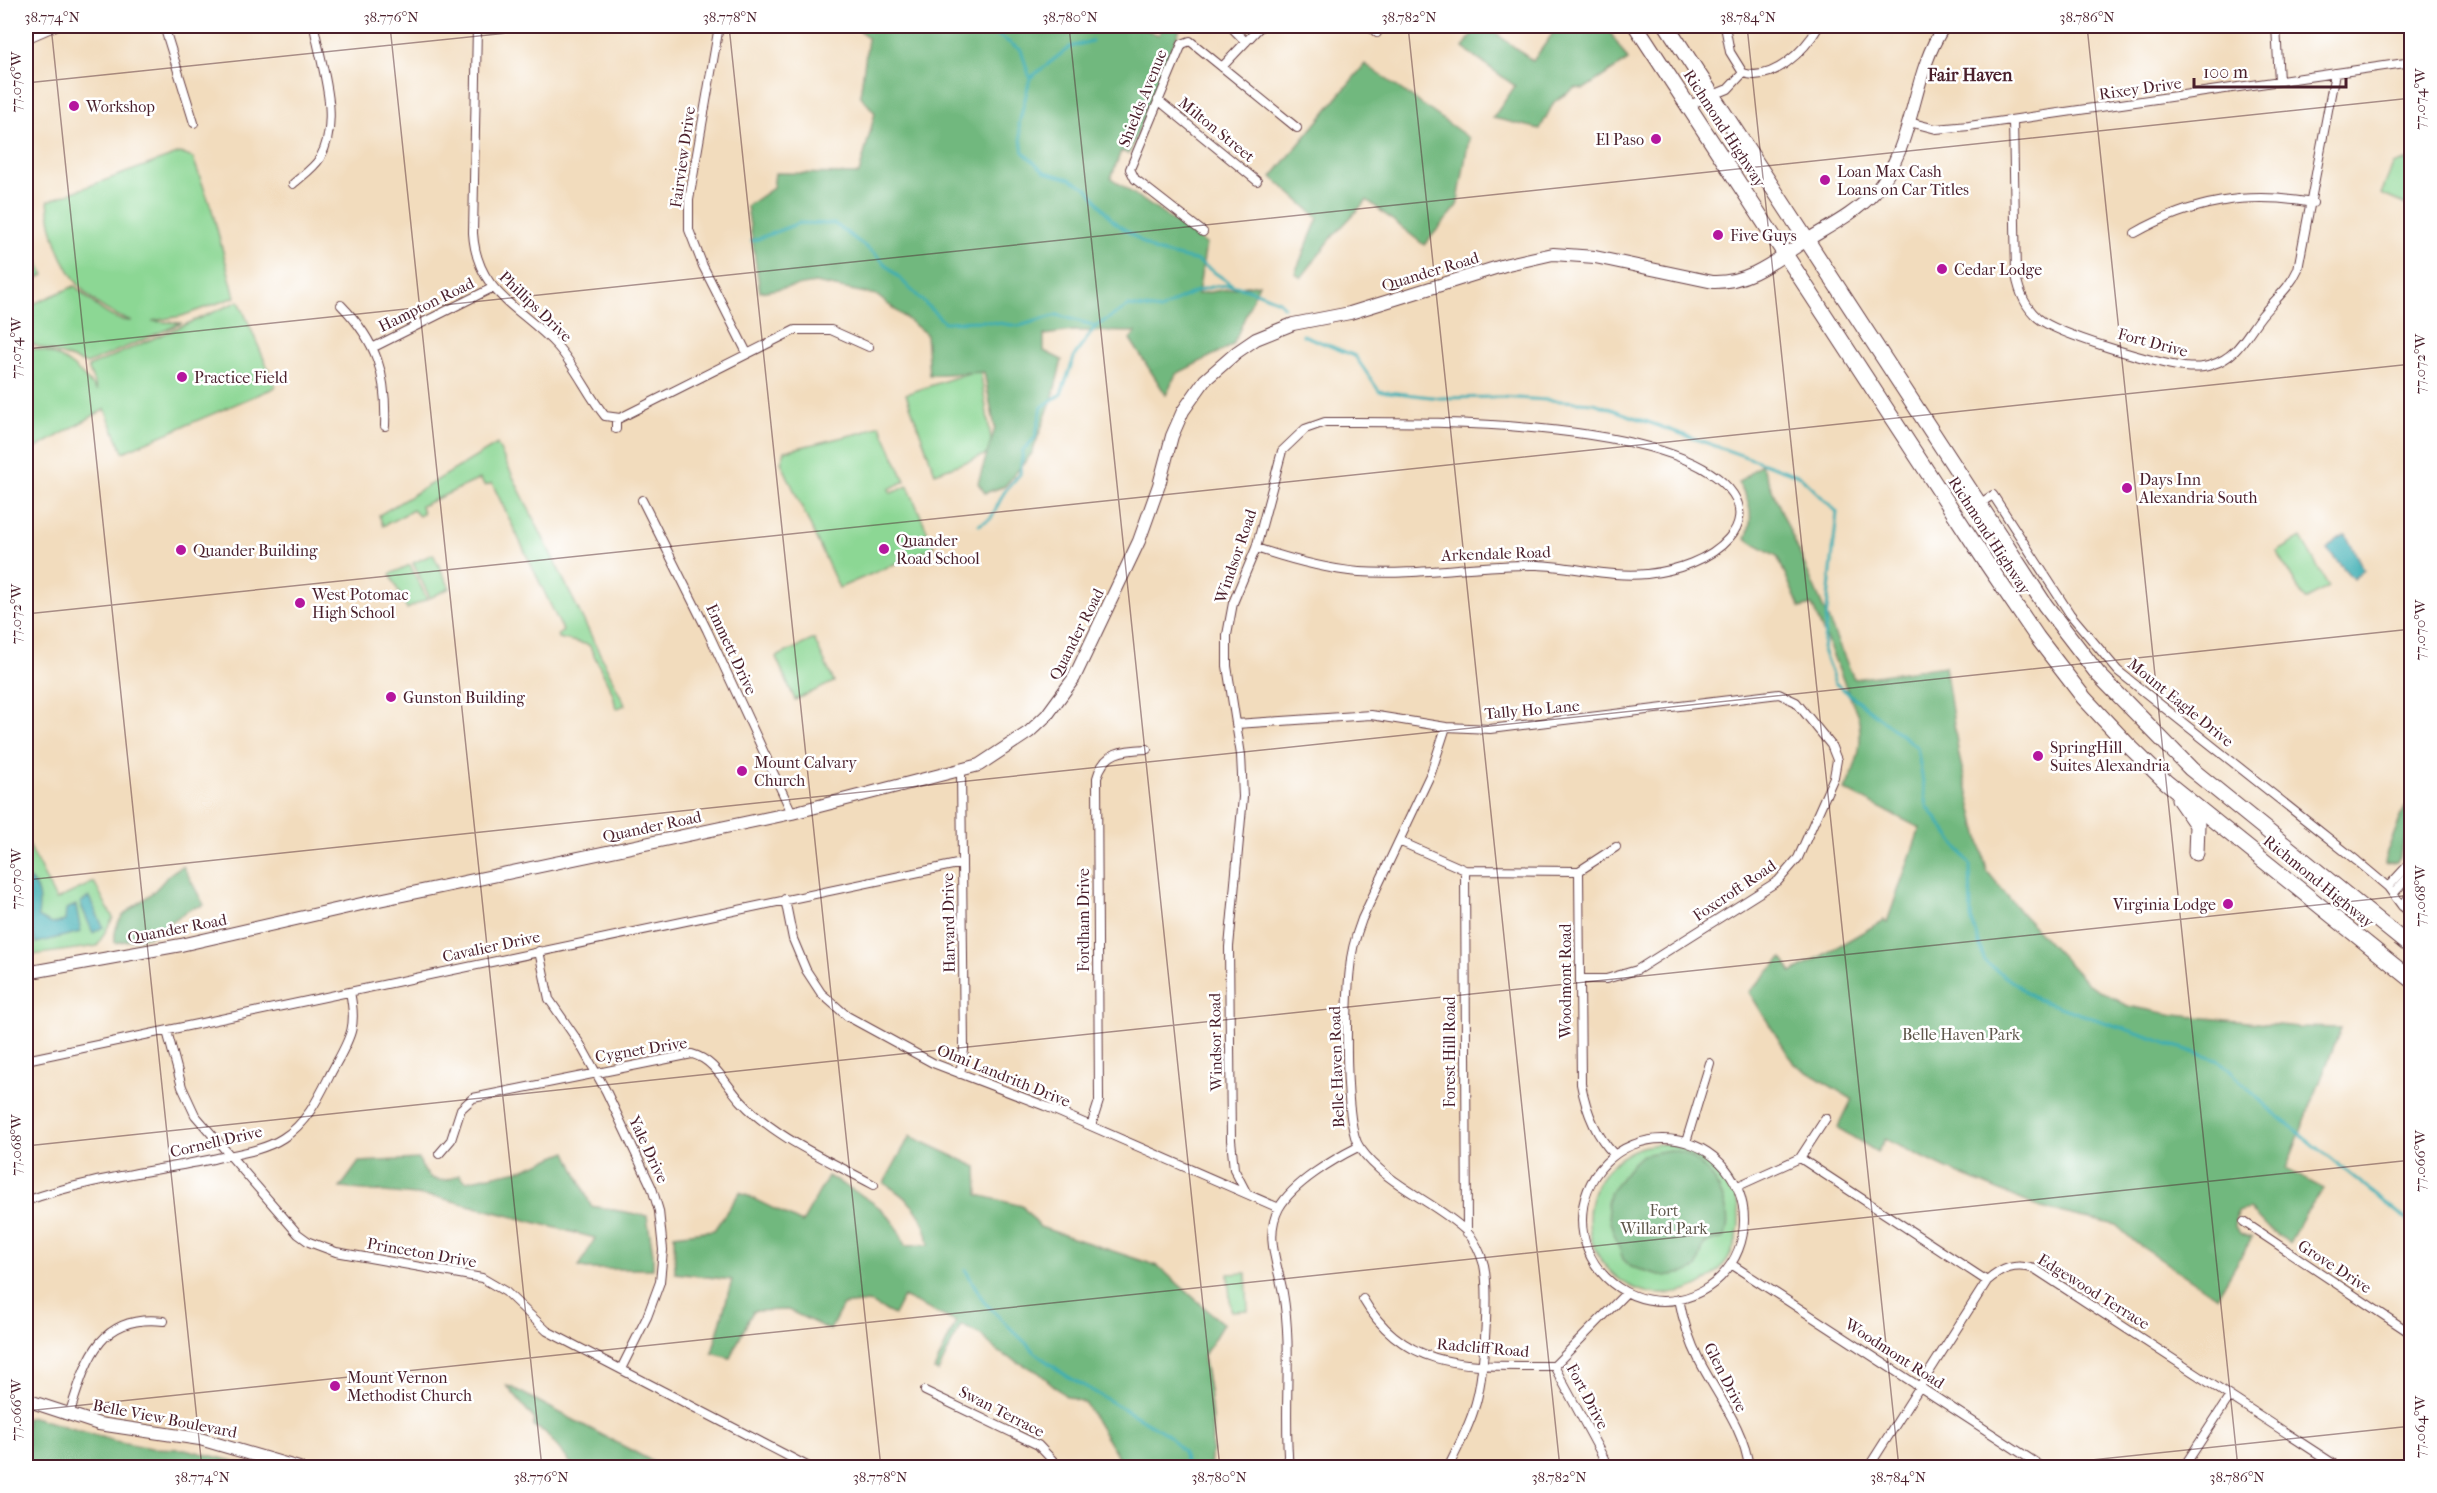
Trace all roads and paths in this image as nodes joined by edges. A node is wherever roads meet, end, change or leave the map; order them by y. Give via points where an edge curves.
1 (56, 26) edge
2 (164, 26) edge
3 (314, 26) edge
4 (477, 26) edge
5 (719, 26) edge
6 (1230, 26) edge
7 (1261, 26) edge
8 (1369, 26) edge
9 (1636, 26) edge
10 (1667, 26) edge
11 (1725, 26) edge
12 (1819, 26) edge
13 (1944, 26) edge
14 (2276, 26) edge
15 (1377, 33) dead end
16 (26, 39) edge
17 (1246, 42) junction
18 (2412, 62) edge
19 (1222, 67) junction
20 (1743, 73) junction
21 (2335, 73) junction
22 (2279, 81) junction
23 (1713, 95) junction
24 (1158, 100) junction
25 (1689, 105) junction
26 (2013, 120) junction
27 (1909, 122) junction
28 (194, 123) dead end
29 (1297, 128) dead end
30 (1257, 181) dead end
31 (293, 184) dead end
32 (2313, 203) junction
33 (1203, 232) dead end
34 (2134, 233) dead end
35 (1808, 240) junction
36 (1787, 253) junction
37 (492, 288) junction
38 (341, 305) dead end
39 (374, 347) junction
40 (869, 347) dead end
41 (747, 353) junction
42 (616, 419) junction
43 (386, 426) dead end
44 (616, 429) dead end
45 (642, 500) dead end
46 (1979, 504) junction
47 (1731, 537) joint
48 (1256, 548) junction
49 (1236, 724) junction
50 (1815, 726) joint
51 (1446, 727) junction
52 (1147, 749) dead end
53 (961, 771) junction
54 (2166, 782) junction
55 (792, 813) junction
56 (1399, 841) junction
57 (1616, 846) dead end
58 (2196, 853) dead end
59 (2412, 861) edge
60 (962, 863) junction
61 (1465, 870) junction
62 (1579, 871) junction
63 (2412, 873) edge
64 (2390, 890) junction
65 (2412, 893) edge
66 (785, 899) junction
67 (2402, 906) junction
68 (2412, 914) edge
69 (2412, 948) edge
70 (539, 951) junction
71 (26, 973) edge
72 (1580, 980) junction
73 (2412, 980) edge
74 (350, 992) junction
75 (167, 1031) junction
76 (26, 1060) edge
77 (1710, 1063) dead end
78 (596, 1072) junction
79 (960, 1074) junction
80 (1826, 1118) dead end
81 (1091, 1126) junction
82 (1686, 1142) junction
83 (1358, 1147) junction
84 (439, 1154) dead end
85 (228, 1155) junction
86 (1614, 1155) junction
87 (1800, 1158) junction
88 (874, 1185) dead end
89 (1738, 1186) junction
90 (1246, 1192) junction
91 (26, 1201) edge
92 (1279, 1208) junction
93 (2244, 1222) dead end
94 (1467, 1233) junction
95 (1731, 1264) junction
96 (1987, 1281) junction
97 (1626, 1293) junction
98 (1363, 1299) dead end
99 (1679, 1299) junction
100 (164, 1321) dead end
101 (2412, 1334) edge
102 (1482, 1364) junction
103 (1554, 1366) junction
104 (621, 1369) junction
105 (1920, 1387) junction
106 (925, 1391) dead end
107 (2230, 1396) junction
108 (26, 1400) edge
109 (69, 1415) junction
110 (299, 1467) edge
111 (811, 1467) edge
112 (1060, 1467) edge
113 (1288, 1467) edge
114 (1448, 1467) edge
115 (1609, 1467) edge
116 (1749, 1467) edge
117 (1868, 1467) edge
118 (2044, 1467) edge
119 (2183, 1467) edge
120 (2340, 1467) edge

1 - 16 street
2 - 28 street
3 - 31 street via 330,131 320,159
4 - 37 street, Phillips Drive via 473,233 477,256
5 - 41 street, Fairview Drive via 693,176 689,230
6 - 17 street
7 - 17 street
8 - 15 street
9 - 25 highway, Richmond Highway
10 - 23 highway, Richmond Highway
11 - 20 street via 1730,52
12 - 20 street via 1812,39 1787,62 1757,76
13 - 27 street, Quander Road via 1924,65
14 - 22 street
17 - 19 street
18 - 21 street, Rixey Drive
19 - 24 street, Shields Avenue via 1190,41 1182,44
19 - 29 street
20 - 23 street via 1732,87
21 - 22 street, Rixey Drive
21 - 32 street, Fort Drive
22 - 26 street, Rixey Drive
23 - 25 street
23 - 35 highway, Richmond Highway
24 - 30 street, Milton Street
24 - 33 street, Shields Avenue via 1131,174
25 - 36 highway, Richmond Highway
26 - 27 street, Rixey Drive via 1936,129
26 - 32 street, Fort Drive via 2016,275 2022,298 2037,317 2054,328 2169,363 2193,368 2208,366 2238,350 2260,317 2294,279
27 - 35 street, Quander Road via 1896,159 1874,194
32 - 34 street via 2250,197 2212,201 2182,209
35 - 36 street, Quander Road
35 - 46 highway, Richmond Highway
36 - 53 street, Quander Road via 1759,271 1721,282 1595,257 1553,254 1350,313 1293,324 1256,339 1214,371 1183,411 1139,541 1062,697 1012,745
36 - 54 highway, Richmond Highway via 2037,638 2084,698
37 - 39 street, Hampton Road
37 - 42 street, Phillips Drive via 559,348 605,416
38 - 39 street
39 - 43 street via 386,393
40 - 41 street via 837,331 806,328
41 - 42 street
42 - 44 street
45 - 55 street, Emmett Drive
46 - 64 street, Mount Eagle Drive via 1993,495 2070,614 2118,671
46 - 69 highway, Richmond Highway via 2045,605 2152,733 2260,827
47 - 48 street, Arkendale Road via 1691,563 1636,575 1534,565 1359,572 1296,561
47 - 48 street, Windsor Road via 1739,522 1735,497 1717,477 1680,458 1565,431 1505,425 1325,422 1295,435 1282,451
48 - 49 street, Windsor Road via 1233,603 1227,635 1227,666
49 - 51 street, Tally Ho Lane via 1371,715
49 - 90 street, Windsor Road via 1243,797 1229,947 1231,1140 1234,1169
50 - 51 street, Tally Ho Lane via 1792,699 1779,694 1526,727
50 - 72 street, Foxcroft Road via 1835,753 1836,771 1798,858 1785,875 1637,970 1606,979
51 - 56 street, Belle Haven Road via 1431,773
52 - 81 street, Fordham Drive via 1113,753 1103,763 1097,778 1099,1101
53 - 55 street, Quander Road
53 - 60 street, Harvard Drive
54 - 58 highway via 2195,822
54 - 73 highway, Richmond Highway
55 - 71 street, Quander Road via 181,945
56 - 61 street
56 - 83 street, Belle Haven Road via 1362,920 1350,966 1350,1120
57 - 62 street
59 - 64 street
60 - 66 street, Cavalier Drive
60 - 79 street, Harvard Drive via 964,1050
61 - 62 street
61 - 94 street, Forest Hill Road
62 - 72 street, Woodmont Road
63 - 64 street
64 - 67 street, Mount Eagle Drive
65 - 67 street
66 - 70 street, Cavalier Drive
66 - 79 street, Olmi Landrith Drive via 800,957 828,1000 889,1041
67 - 68 street, Mount Eagle Drive
70 - 74 street, Cavalier Drive
70 - 78 street, Yale Drive via 549,999
72 - 86 street, Woodmont Road via 1585,1104 1595,1128
74 - 75 street, Cavalier Drive
74 - 85 street, Cornell Drive via 355,1012 353,1029 306,1117 267,1147
75 - 76 street, Cavalier Drive
75 - 85 street, Princeton Drive via 189,1105
77 - 82 street
78 - 84 street, Cygnet Drive via 473,1098 461,1109 451,1140
78 - 88 street, Cygnet Drive via 683,1054 700,1056 769,1125
78 - 104 street, Yale Drive via 652,1188 663,1234 656,1296
79 - 81 street, Olmi Landrith Drive
80 - 87 street
81 - 90 street, Olmi Landrith Drive
82 - 86 street via 1648,1140
82 - 89 street via 1715,1158
83 - 92 street via 1318,1171
83 - 94 street, Belle Haven Road via 1378,1168
85 - 91 street, Cornell Drive via 66,1186
85 - 104 street, Princeton Drive via 289,1226 309,1242 336,1252 482,1278 506,1292 547,1331
86 - 97 street via 1590,1184 1581,1220 1586,1246 1595,1264
87 - 89 street
87 - 96 street
89 - 95 street via 1744,1225
90 - 92 street, Olmi Landrith Drive
92 - 113 street via 1272,1249 1286,1308
93 - 101 street, Grove Drive
94 - 102 street, Belle Haven Road via 1479,1251 1485,1275
95 - 99 street via 1713,1283
95 - 105 street, Woodmont Road
96 - 105 street
96 - 107 street, Edgewood Terrace via 2007,1267 2035,1269
97 - 99 street via 1648,1299
97 - 103 street, Fort Drive
98 - 102 street, Radcliff Road via 1384,1330 1409,1349 1439,1360
99 - 116 street, Glen Drive via 1698,1359 1739,1434
100 - 109 street via 132,1322 102,1338 82,1374
102 - 103 street, Radcliff Road
102 - 114 street, Belle Haven Road via 1474,1410
103 - 115 street, Fort Drive
104 - 111 street, Princeton Drive
105 - 117 street
105 - 118 street, Woodmont Road
106 - 112 street, Swan Terrace via 1033,1442
107 - 119 street
107 - 120 street, Edgewood Terrace
108 - 109 street, Belle View Boulevard
109 - 110 street, Belle View Boulevard via 114,1428 200,1439

